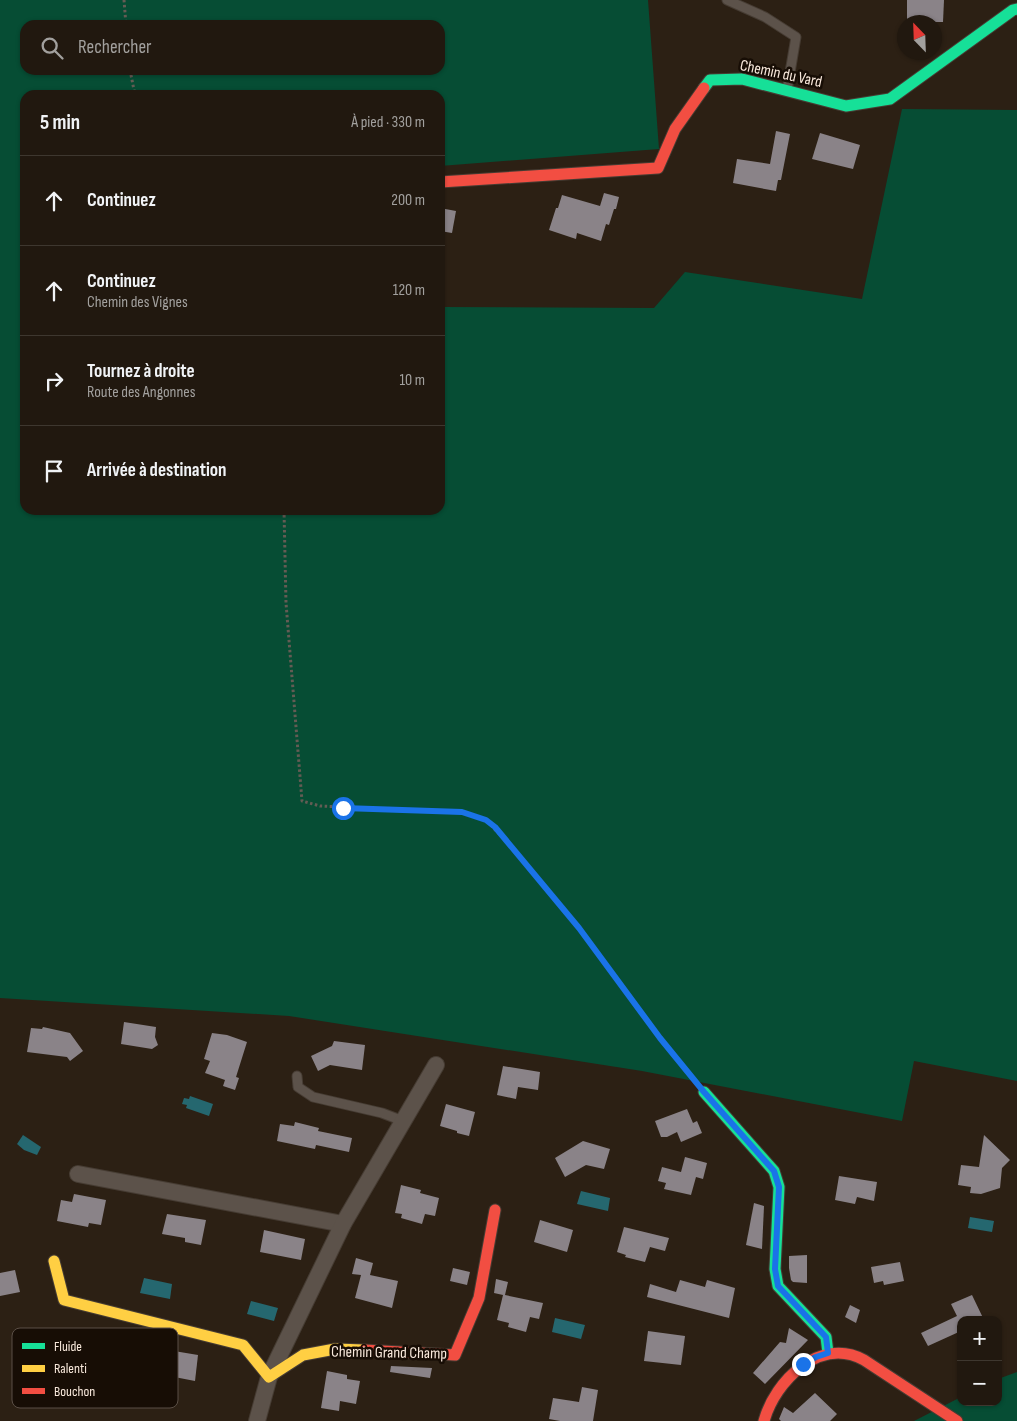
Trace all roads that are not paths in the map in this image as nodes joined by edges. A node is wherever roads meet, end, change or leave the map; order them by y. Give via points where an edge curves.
1 (728, 0) edge
2 (1017, 9) edge
3 (787, 91) junction
4 (445, 182) edge
5 (436, 1065) dead end
6 (297, 1076) dead end
7 (704, 1092) road end
8 (402, 1121) junction
9 (78, 1174) dead end
10 (495, 1210) dead end
11 (343, 1224) junction
12 (54, 1261) dead end
13 (175, 1328) edge
14 (178, 1329) edge
15 (828, 1353) junction
16 (269, 1377) junction
17 (257, 1421) edge
18 (764, 1421) edge
19 (957, 1421) edge

1 - 3 lane via 765,17 796,37
2 - 3 street, Chemin du Vard via 890,99 846,106
3 - 4 street, Chemin du Vard via 742,79 710,80 675,129 658,168
5 - 8 street
6 - 8 lane via 298,1087 313,1097 382,1113
7 - 15 street via 774,1171 779,1187 775,1269 778,1286 826,1337
8 - 11 street
9 - 11 street
10 - 16 street, Chemin Grand Champ via 479,1298 455,1355 335,1350 303,1355
11 - 16 street
12 - 13 street via 64,1300
14 - 16 street via 243,1345
15 - 18 street via 809,1361 791,1375 771,1402
15 - 19 street via 846,1353 862,1359
16 - 17 street

